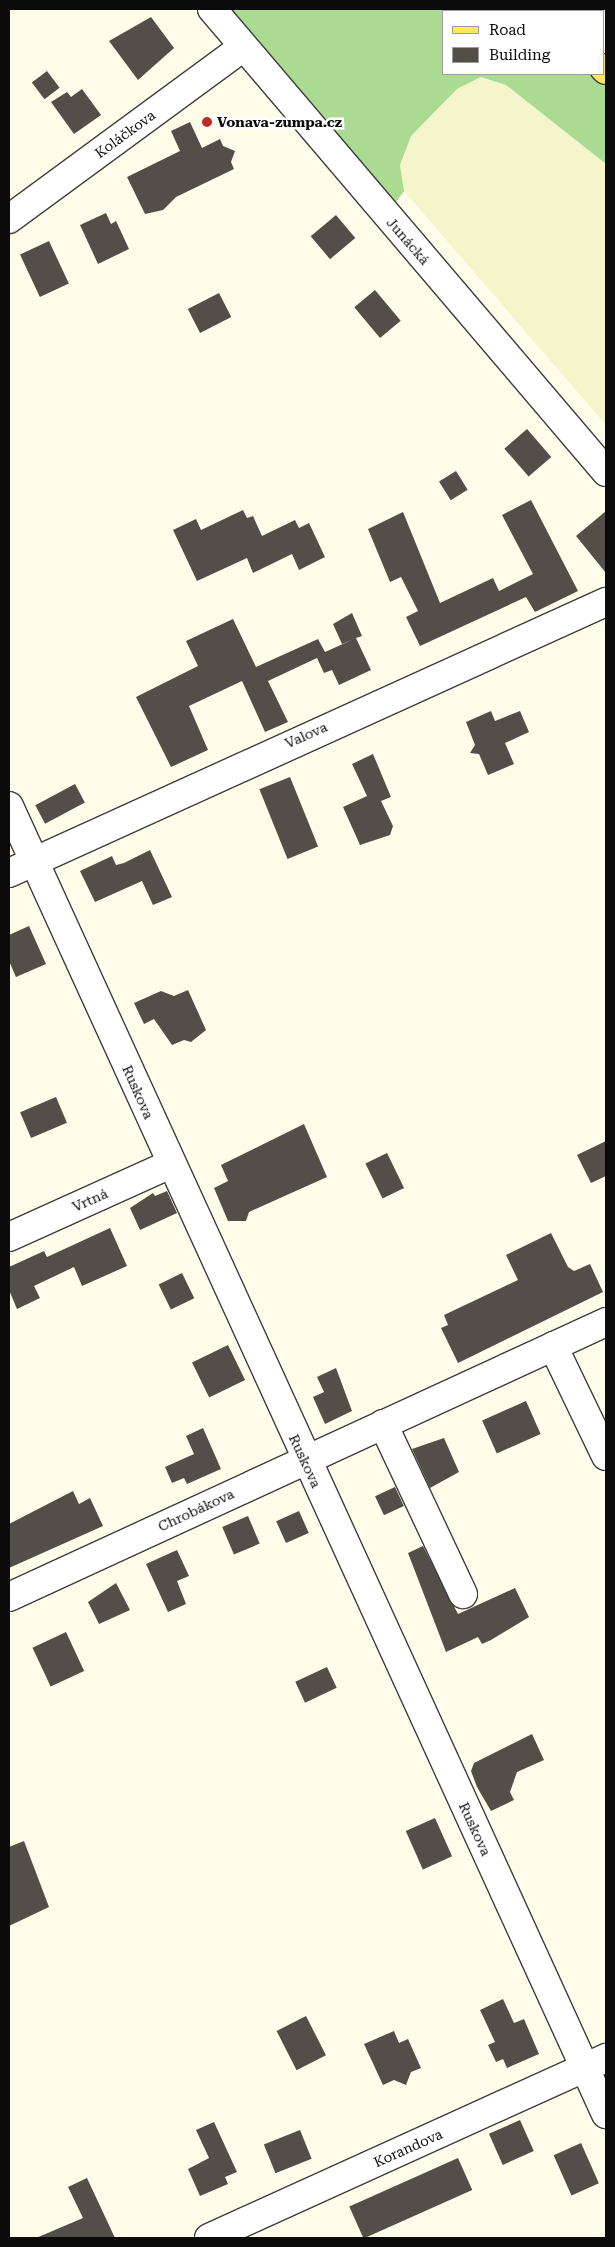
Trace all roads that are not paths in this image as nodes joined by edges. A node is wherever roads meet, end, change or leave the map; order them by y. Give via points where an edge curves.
1 (212, 9) edge
2 (242, 48) junction
3 (9, 219) edge
4 (606, 472) edge
5 (606, 602) edge
6 (9, 806) edge
7 (34, 862) junction
8 (9, 873) edge
9 (171, 1164) junction
10 (9, 1237) edge
11 (606, 1322) edge
12 (553, 1346) junction
13 (383, 1424) junction
14 (606, 1456) edge
15 (305, 1460) junction
16 (463, 1594) dead end
17 (9, 1597) edge
18 (596, 2063) edge
19 (606, 2114) edge
20 (209, 2238) edge

1 - 2 street, Junácká
2 - 3 street, Koláčkova
2 - 4 street, Junácká
5 - 7 street, Valova
6 - 7 street, Ruskova
7 - 8 street, Valova
7 - 9 street, Ruskova
9 - 10 street, Vrtná
9 - 15 street, Ruskova
11 - 12 street, Chrobákova
12 - 13 street, Chrobákova
12 - 14 street
13 - 15 street, Chrobákova
13 - 16 street
15 - 17 street, Chrobákova
15 - 18 street, Ruskova
18 - 19 street, Ruskova
18 - 20 street, Korandova

